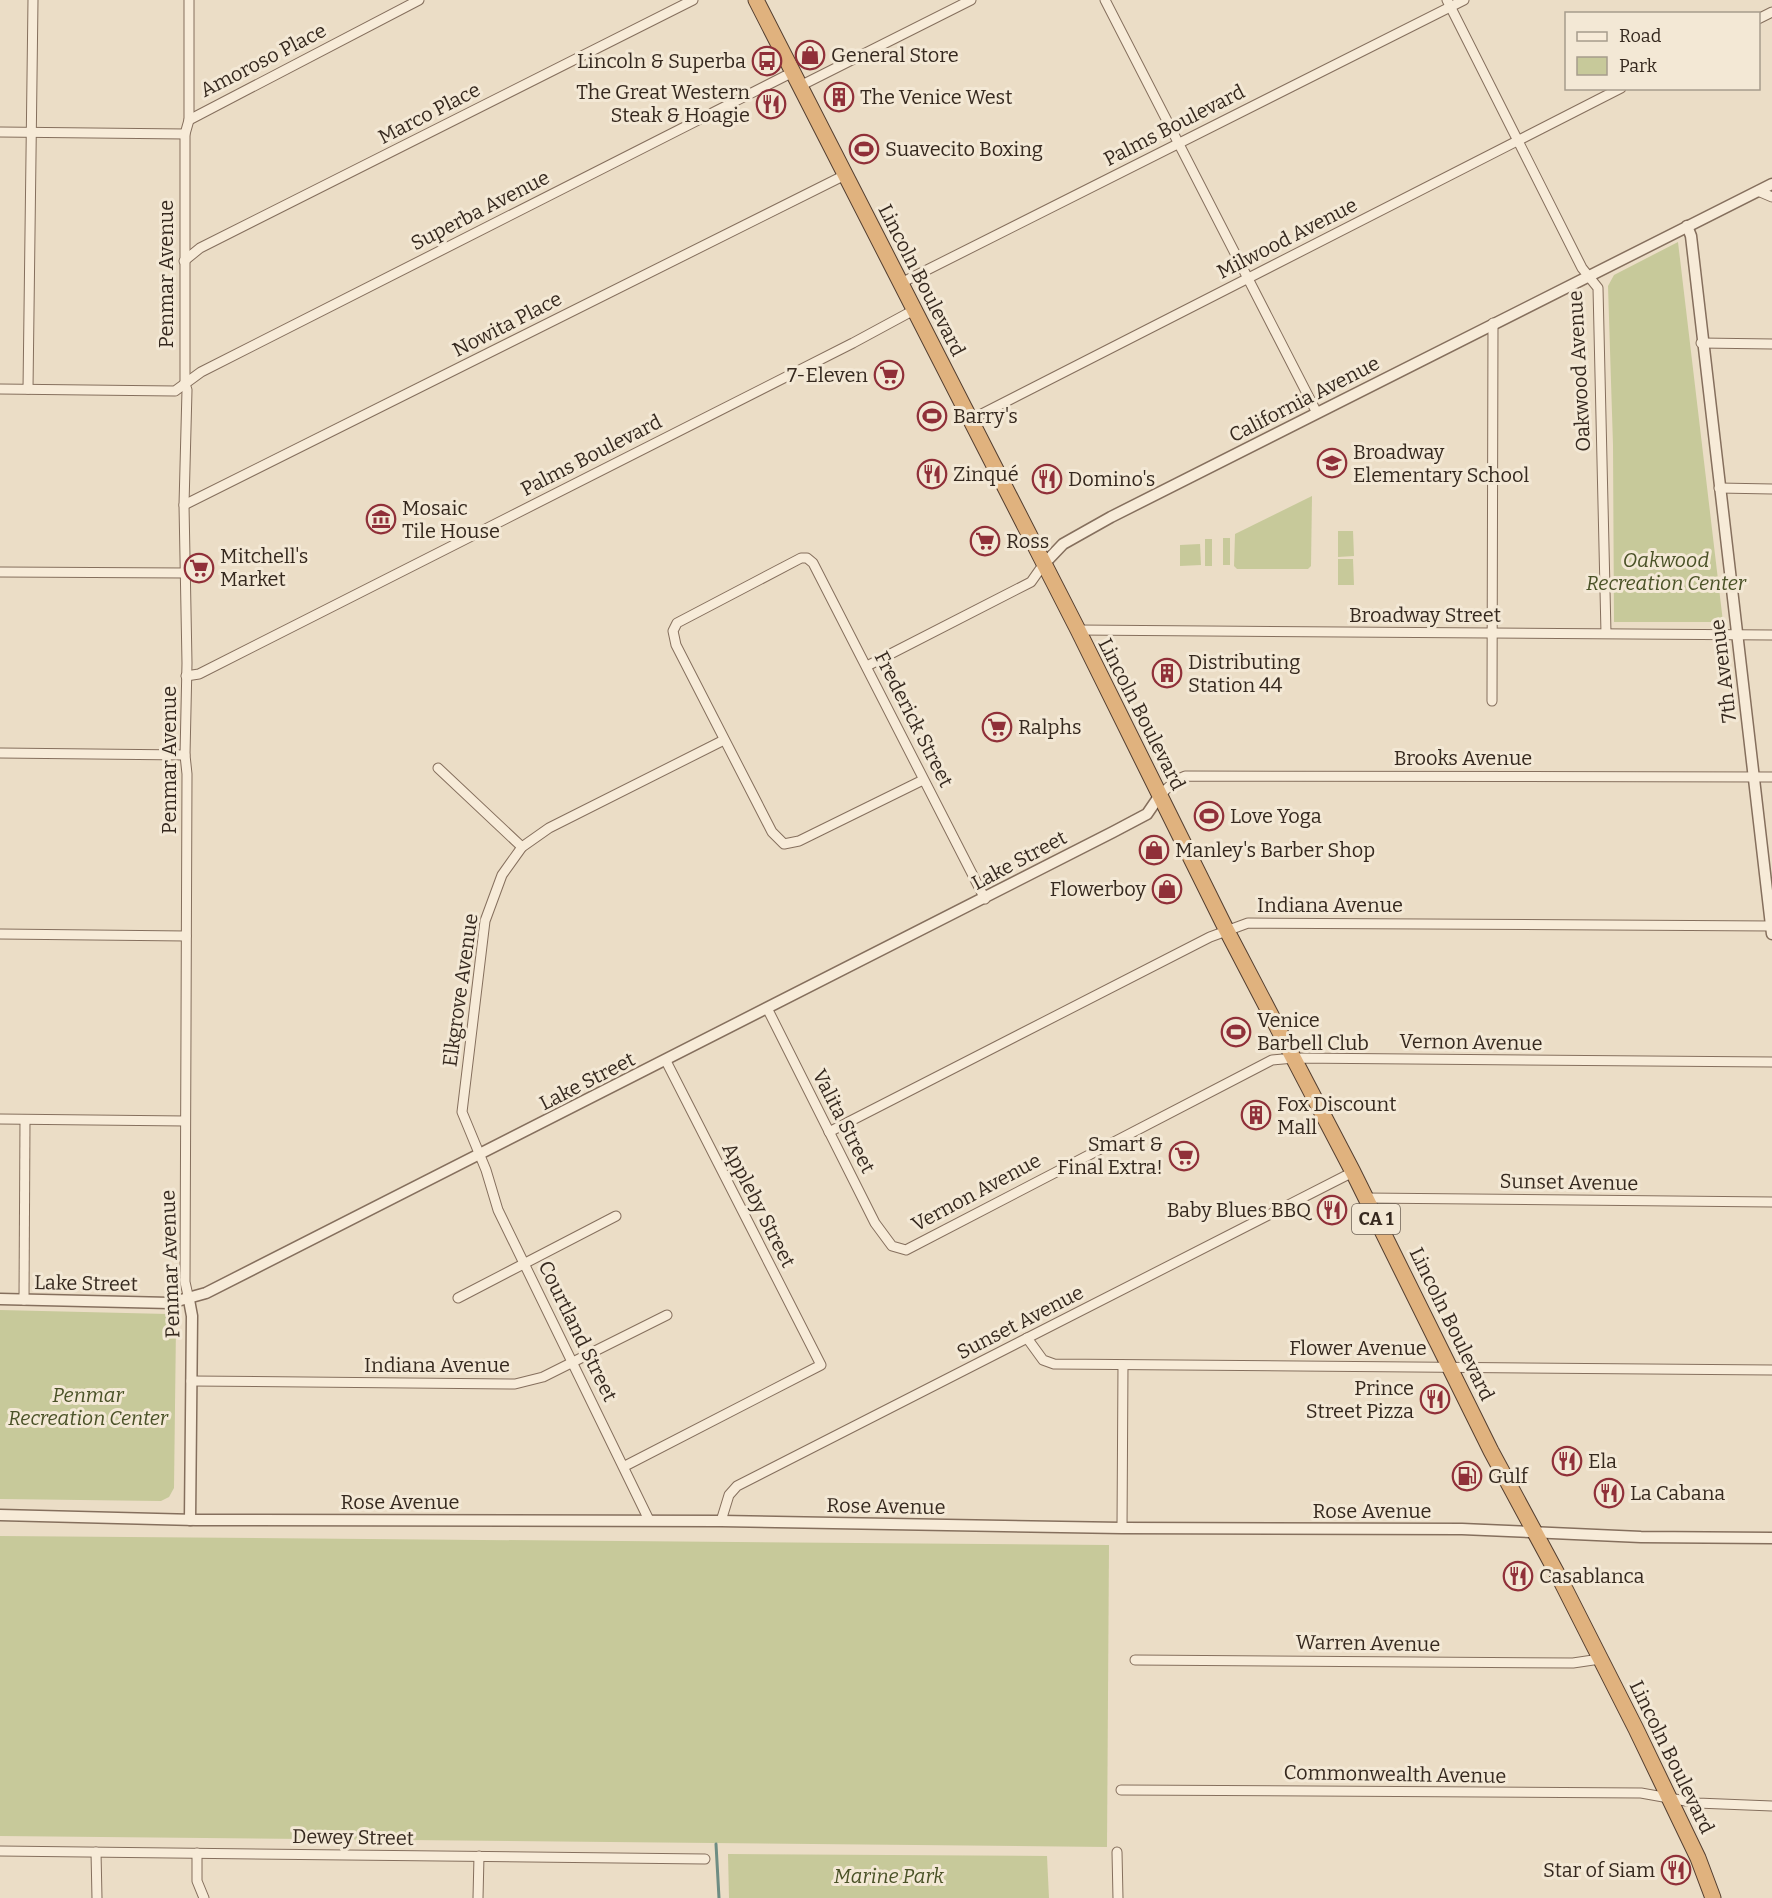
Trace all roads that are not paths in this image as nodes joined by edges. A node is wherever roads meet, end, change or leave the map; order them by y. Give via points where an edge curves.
1 (33, 0) edge
2 (189, 0) edge
3 (418, 0) edge
4 (693, 0) edge
5 (756, 0) edge
6 (970, 0) edge
7 (1105, 0) edge
8 (1464, 0) edge
9 (1448, 3) edge
10 (793, 72) junction
11 (800, 86) junction
12 (1617, 90) edge
13 (189, 120) junction
14 (0, 132) edge
15 (185, 134) junction
16 (31, 137) junction
17 (1518, 140) junction
18 (1178, 144) junction
19 (845, 175) junction
20 (1772, 183) edge
21 (1758, 191) junction
22 (1772, 197) edge
23 (1687, 226) junction
24 (184, 261) junction
25 (1588, 276) junction
26 (1247, 279) junction
27 (901, 283) junction
28 (914, 310) junction
29 (1493, 323) junction
30 (1701, 343) junction
31 (1772, 344) edge
32 (185, 384) junction
33 (0, 389) edge
34 (28, 389) junction
35 (1317, 413) junction
36 (970, 420) junction
37 (1719, 488) junction
38 (1772, 489) edge
39 (184, 505) junction
40 (1043, 565) junction
41 (0, 572) edge
42 (185, 573) junction
43 (1077, 630) junction
44 (1606, 633) junction
45 (1737, 633) junction
46 (1492, 634) junction
47 (1772, 634) edge
48 (867, 666) junction
49 (186, 676) junction
50 (1492, 701) dead end
51 (724, 740) junction
52 (0, 753) edge
53 (185, 755) junction
54 (438, 768) dead end
55 (1754, 777) junction
56 (1772, 777) edge
57 (923, 780) junction
58 (1160, 795) junction
59 (522, 847) junction
60 (985, 899) junction
61 (1226, 929) junction
62 (1772, 929) edge
63 (0, 934) edge
64 (186, 936) junction
65 (768, 1010) junction
66 (1294, 1058) junction
67 (666, 1061) junction
68 (1772, 1062) edge
69 (0, 1119) edge
70 (25, 1120) junction
71 (185, 1121) junction
72 (829, 1132) junction
73 (480, 1155) junction
74 (1353, 1172) junction
75 (1365, 1198) junction
76 (1772, 1202) edge
77 (616, 1216) dead end
78 (892, 1246) joint
79 (525, 1264) junction
80 (458, 1298) dead end
81 (0, 1299) edge
82 (24, 1300) junction
83 (189, 1300) junction
84 (667, 1315) dead end
85 (1027, 1338) junction
86 (573, 1363) junction
87 (1123, 1365) junction
88 (1450, 1367) junction
89 (1772, 1371) edge
90 (191, 1381) junction
91 (625, 1466) junction
92 (0, 1515) edge
93 (190, 1520) junction
94 (650, 1520) junction
95 (721, 1521) junction
96 (1122, 1528) junction
97 (1535, 1533) junction
98 (1772, 1538) edge
99 (1600, 1659) junction
100 (1135, 1660) dead end
101 (1121, 1790) dead end
102 (1669, 1797) junction
103 (1772, 1806) edge
104 (0, 1851) edge
105 (96, 1852) junction
106 (1117, 1852) dead end
107 (197, 1853) junction
108 (479, 1856) junction
109 (705, 1859) dead end
110 (97, 1898) edge
111 (204, 1898) edge
112 (478, 1898) edge
113 (1118, 1898) edge
114 (1713, 1898) edge

1 - 16 street
2 - 13 street, Penmar Avenue
3 - 13 street, Amoroso Place
4 - 24 street, Marco Place via 200,248
5 - 10 highway, Lincoln Boulevard / CA 1
6 - 11 street
7 - 18 street
8 - 9 street, Palms Boulevard
9 - 17 street, Oakwood Avenue
9 - 18 street, Palms Boulevard
10 - 11 highway, Lincoln Boulevard / CA 1
10 - 32 street, Superba Avenue via 201,372
11 - 19 highway, Lincoln Boulevard / CA 1
12 - 17 street, Milwood Avenue
13 - 15 street, Penmar Avenue
14 - 16 street
15 - 16 street
15 - 24 street, Penmar Avenue
16 - 34 street
17 - 25 street, Oakwood Avenue
17 - 26 street, Milwood Avenue
18 - 26 street
18 - 27 street, Palms Boulevard
19 - 27 highway, Lincoln Boulevard / CA 1
19 - 39 street, Nowita Place
20 - 21 street, California Avenue
21 - 22 street
21 - 23 street, California Avenue
23 - 25 street, California Avenue
23 - 30 street, 7th Avenue
24 - 32 street, Penmar Avenue
25 - 29 street, California Avenue
25 - 44 street, Oakwood Avenue via 1598,288
26 - 35 street
26 - 36 street, Milwood Avenue
27 - 28 highway, Lincoln Boulevard / CA 1
28 - 36 highway, Lincoln Boulevard / CA 1
28 - 49 street, Palms Boulevard via 199,674
29 - 35 street, California Avenue
29 - 46 street
30 - 31 street
30 - 37 street, 7th Avenue
32 - 34 street, Superba Avenue via 175,391
32 - 39 street, Penmar Avenue via 188,390
33 - 34 street, Superba Avenue
35 - 40 street, California Avenue via 1103,521 1063,544
36 - 40 highway, Lincoln Boulevard / CA 1
37 - 38 street
37 - 45 street, 7th Avenue
39 - 42 street, Penmar Avenue
40 - 43 highway, Lincoln Boulevard / CA 1
40 - 48 street, California Avenue via 1031,582
41 - 42 street
42 - 49 street, Penmar Avenue
43 - 46 street, Broadway Street
43 - 58 highway, Lincoln Boulevard / CA 1
44 - 45 street, Broadway Street
44 - 46 street, Broadway Street
45 - 47 street, Broadway Street
45 - 55 street, 7th Avenue
46 - 50 street
48 - 51 street, Frederick Street via 807,558 684,618 673,631 676,645
48 - 57 street, Frederick Street
49 - 53 street, Penmar Avenue
51 - 57 street via 772,832 784,843 799,841
51 - 59 street, Elkgrove Avenue via 549,828
52 - 53 street
53 - 64 street, Penmar Avenue
54 - 59 street
55 - 56 street, Brooks Avenue
55 - 58 street, Brooks Avenue via 1185,776
55 - 62 street, 7th Avenue
57 - 60 street, Frederick Street
58 - 60 street, Lake Street via 1147,814
58 - 61 highway, Lincoln Boulevard / CA 1
59 - 73 street, Elkgrove Avenue via 502,875 490,903 484,932 462,1112
60 - 65 street, Lake Street
61 - 62 street, Indiana Avenue via 1248,923
61 - 66 highway, Lincoln Boulevard / CA 1
61 - 72 street, Indiana Avenue
63 - 64 street
64 - 71 street, Penmar Avenue
65 - 67 street, Lake Street
65 - 72 street, Valita Street
66 - 68 street, Vernon Avenue
66 - 74 highway, Lincoln Boulevard / CA 1
66 - 78 street, Vernon Avenue via 1272,1060 906,1250
67 - 73 street, Lake Street
67 - 91 street, Appleby Street via 821,1365
69 - 70 street
70 - 71 street
70 - 82 street
71 - 83 street, Penmar Avenue via 185,1282
72 - 78 street, Valita Street via 875,1223
73 - 79 street, Courtland Street via 494,1201
73 - 83 street, Lake Street
74 - 75 highway, Lincoln Boulevard / CA 1
74 - 85 street, Sunset Avenue
75 - 76 street, Sunset Avenue
75 - 88 highway, Lincoln Boulevard / CA 1
77 - 79 street
79 - 80 street
79 - 86 street, Courtland Street
81 - 82 street, Lake Street
82 - 83 street, Lake Street
83 - 90 street, Penmar Avenue
84 - 86 street, Indiana Avenue
85 - 87 street, Flower Avenue via 1043,1360 1054,1364
85 - 95 street, Sunset Avenue via 737,1486 729,1495
86 - 90 street, Indiana Avenue via 515,1384
86 - 91 street, Courtland Street
87 - 88 street, Flower Avenue
87 - 96 street
88 - 89 street, Flower Avenue
88 - 97 highway, Lincoln Boulevard / CA 1
90 - 93 street, Penmar Avenue
91 - 94 street, Courtland Street
92 - 93 street, Rose Avenue
93 - 94 street, Rose Avenue
94 - 95 street, Rose Avenue
95 - 96 street, Rose Avenue
96 - 97 street, Rose Avenue via 1462,1529
97 - 98 street, Rose Avenue
97 - 99 highway, Lincoln Boulevard / CA 1
99 - 100 street, Warren Avenue via 1573,1663
99 - 102 highway, Lincoln Boulevard / CA 1
101 - 102 street, Commonwealth Avenue via 1641,1793
102 - 103 street, Commonwealth Avenue via 1697,1803
102 - 114 highway, Lincoln Boulevard / CA 1
104 - 105 street, Dewey Street
105 - 107 street, Dewey Street
105 - 110 street
106 - 113 street
107 - 108 street, Dewey Street
107 - 111 street via 197,1881
108 - 109 street, Dewey Street
108 - 112 street

